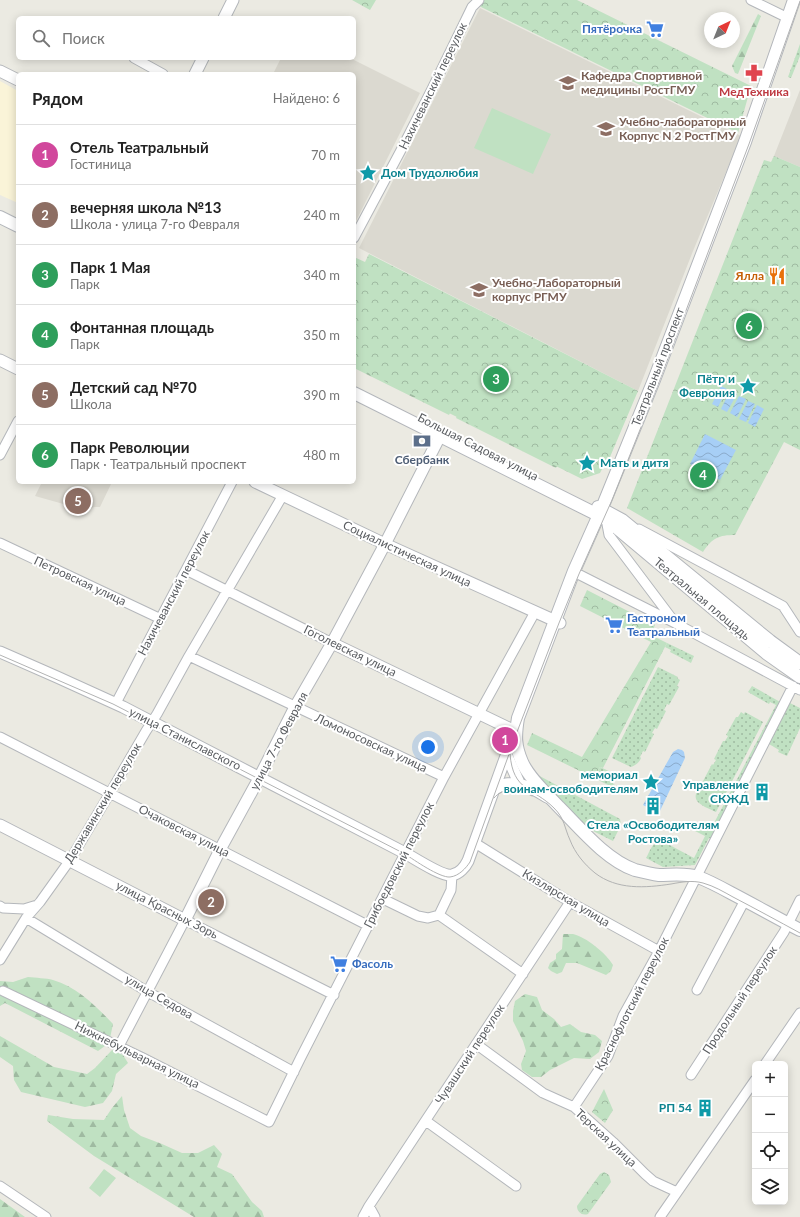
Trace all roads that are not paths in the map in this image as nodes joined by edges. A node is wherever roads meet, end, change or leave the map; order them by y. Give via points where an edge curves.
1 (233, 0) edge
2 (479, 0) edge
3 (752, 0) edge
4 (794, 0) edge
5 (800, 8) edge
6 (225, 16) edge
7 (788, 18) junction
8 (138, 60) edge
9 (202, 60) edge
10 (0, 71) edge
11 (159, 72) edge
12 (196, 72) edge
13 (16, 79) edge
14 (0, 209) edge
15 (16, 216) edge
16 (0, 217) edge
17 (16, 225) edge
18 (356, 234) edge
19 (0, 360) edge
20 (16, 368) edge
21 (356, 386) edge
22 (356, 394) edge
23 (16, 425) edge
24 (440, 436) junction
25 (0, 455) edge
26 (231, 484) edge
27 (259, 484) edge
28 (283, 495) junction
29 (604, 514) junction
30 (622, 520) junction
31 (0, 543) edge
32 (385, 544) junction
33 (186, 570) junction
34 (580, 575) junction
35 (227, 591) junction
36 (535, 612) junction
37 (160, 618) junction
38 (558, 622) junction
39 (675, 623) junction
40 (800, 632) edge
41 (332, 643) junction
42 (0, 652) edge
43 (189, 656) junction
44 (800, 662) edge
45 (798, 684) edge
46 (116, 703) junction
47 (295, 707) junction
48 (480, 714) junction
49 (152, 722) junction
50 (515, 731) junction
51 (0, 737) edge
52 (507, 756) junction
53 (260, 777) junction
54 (444, 777) junction
55 (520, 785) junction
56 (495, 789) junction
57 (110, 793) junction
58 (553, 800) junction
59 (0, 825) edge
60 (475, 843) junction
61 (220, 849) junction
62 (405, 853) junction
63 (70, 860) junction
64 (452, 875) junction
65 (697, 876) junction
66 (383, 899) junction
67 (745, 900) junction
68 (800, 900) edge
69 (570, 902) junction
70 (0, 906) edge
71 (37, 906) junction
72 (439, 915) junction
73 (26, 918) junction
74 (185, 920) junction
75 (788, 924) junction
76 (369, 926) junction
77 (800, 930) edge
78 (659, 951) junction
79 (0, 960) edge
80 (523, 974) junction
81 (697, 990) dead end
82 (3, 991) dead end
83 (148, 992) junction
84 (334, 994) junction
85 (800, 1013) edge
86 (476, 1044) junction
87 (119, 1046) junction
88 (768, 1061) edge
89 (294, 1072) junction
90 (691, 1075) dead end
91 (752, 1084) edge
92 (574, 1107) junction
93 (426, 1121) junction
94 (269, 1122) joint
95 (0, 1186) edge
96 (516, 1186) dead end
97 (677, 1192) junction
98 (369, 1206) junction
99 (663, 1216) edge
100 (46, 1217) edge
101 (363, 1217) edge
102 (375, 1217) edge

1 - 6 street
2 - 18 street, Нахичеванский переулок via 472,7
3 - 7 street
4 - 7 main road, Театральный проспект
5 - 29 main road, Театральный проспект via 762,117 661,383
7 - 29 main road, Театральный проспект via 742,149
8 - 11 street
9 - 12 street
10 - 13 street
14 - 15 main road
16 - 17 main road
19 - 20 street
21 - 29 main road, Большая Садовая улица
22 - 24 main road, Большая Садовая улица
23 - 25 street
24 - 29 main road, Большая Садовая улица
24 - 32 street, улица 7-го Февраля
26 - 33 street, Нахичеванский переулок
27 - 28 street, Социалистическая улица
28 - 32 street, Социалистическая улица
28 - 35 street, Державинский переулок
29 - 30 main road, Театральная площадь
29 - 34 main road, Театральный проспект
29 - 38 main road, Театральный проспект via 574,572
29 - 39 street, Театральная площадь via 609,535
29 - 45 main road, Театральная площадь via 766,653
30 - 40 street, Театральная площадь via 783,606
30 - 44 main road, Театральная площадь via 770,641
31 - 37 street, Петровская улица
32 - 36 street, Социалистическая улица
32 - 41 street, улица 7-го Февраля
33 - 35 street, Гоголевская улица
33 - 37 street, Нахичеванский переулок
34 - 38 main road, Театральный проспект
34 - 39 street, Театральная площадь
35 - 41 street, Гоголевская улица
35 - 43 street, Державинский переулок
36 - 38 street, Социалистическая улица
36 - 48 street, Грибоедовский переулок
37 - 46 street, Нахичеванский переулок
38 - 50 main road, Театральный проспект
39 - 45 street, Театральная площадь
41 - 47 street, улица 7-го Февраля
41 - 48 street, Гоголевская улица
42 - 46 street, улица Станиславского
43 - 47 street, Ломоносовская улица
43 - 49 street, Державинский переулок
45 - 65 street, Краснофлотский переулок
46 - 49 street, улица Станиславского
47 - 53 street, улица 7-го Февраля
47 - 54 street, Ломоносовская улица
48 - 50 street, Гоголевская улица
48 - 54 street, Грибоедовский переулок
49 - 53 street, улица Станиславского
49 - 57 street, Державинский переулок
50 - 52 street, Театральный проспект
50 - 58 main road via 516,747 523,764
51 - 57 street, Очаковская улица
52 - 55 street
52 - 56 street, Театральный проспект
53 - 61 street, улица 7-го Февраля
53 - 62 street, улица Станиславского
54 - 62 street, Грибоедовский переулок
55 - 56 street via 506,784
55 - 58 street
56 - 60 street, Театральный проспект
57 - 61 street, Очаковская улица
57 - 63 street, Державинский переулок
58 - 65 main road via 599,847 623,864 657,874
59 - 63 street, улица Красных Зорь
60 - 64 street, Театральный проспект via 466,865
60 - 69 street, Кизлярская улица
61 - 74 street, улица 7-го Февраля
61 - 76 street, Очаковская улица
62 - 64 street, улица Станиславского via 438,872
62 - 66 street, Грибоедовский переулок
63 - 71 street, Державинский переулок
63 - 74 street, улица Красных Зорь
64 - 72 street via 451,890
65 - 67 main road
65 - 78 street, Краснофлотский переулок
66 - 72 street via 418,916 428,918
66 - 76 street, Грибоедовский переулок
67 - 75 main road
67 - 81 street
68 - 75 street, Продольный переулок
69 - 78 street, Кизлярская улица
69 - 80 street, Чувашский переулок
70 - 71 street via 24,909
71 - 73 street, Державинский переулок
72 - 80 street
73 - 79 street, Державинский переулок
73 - 83 street, улица Седова
74 - 83 street, улица 7-го Февраля
74 - 84 street, улица Красных Зорь
75 - 77 main road
75 - 90 street, Продольный переулок
76 - 84 street, Грибоедовский переулок
78 - 92 street, Краснофлотский переулок via 623,1016 608,1056
80 - 86 street, Чувашский переулок
82 - 87 street, Нижнебульварная улица
83 - 87 street, улица 7-го Февраля
83 - 89 street, улица Седова
84 - 89 street, Грибоедовский переулок
85 - 88 street
86 - 92 street, Терская улица via 543,1093
86 - 93 street, Чувашский переулок
87 - 94 street, Нижнебульварная улица
89 - 94 street, Грибоедовский переулок
91 - 97 street
92 - 97 street, Терская улица via 645,1174
93 - 96 street
93 - 98 street, Чувашский переулок
95 - 100 street
97 - 99 street
98 - 101 street, Чувашский переулок
98 - 102 street

